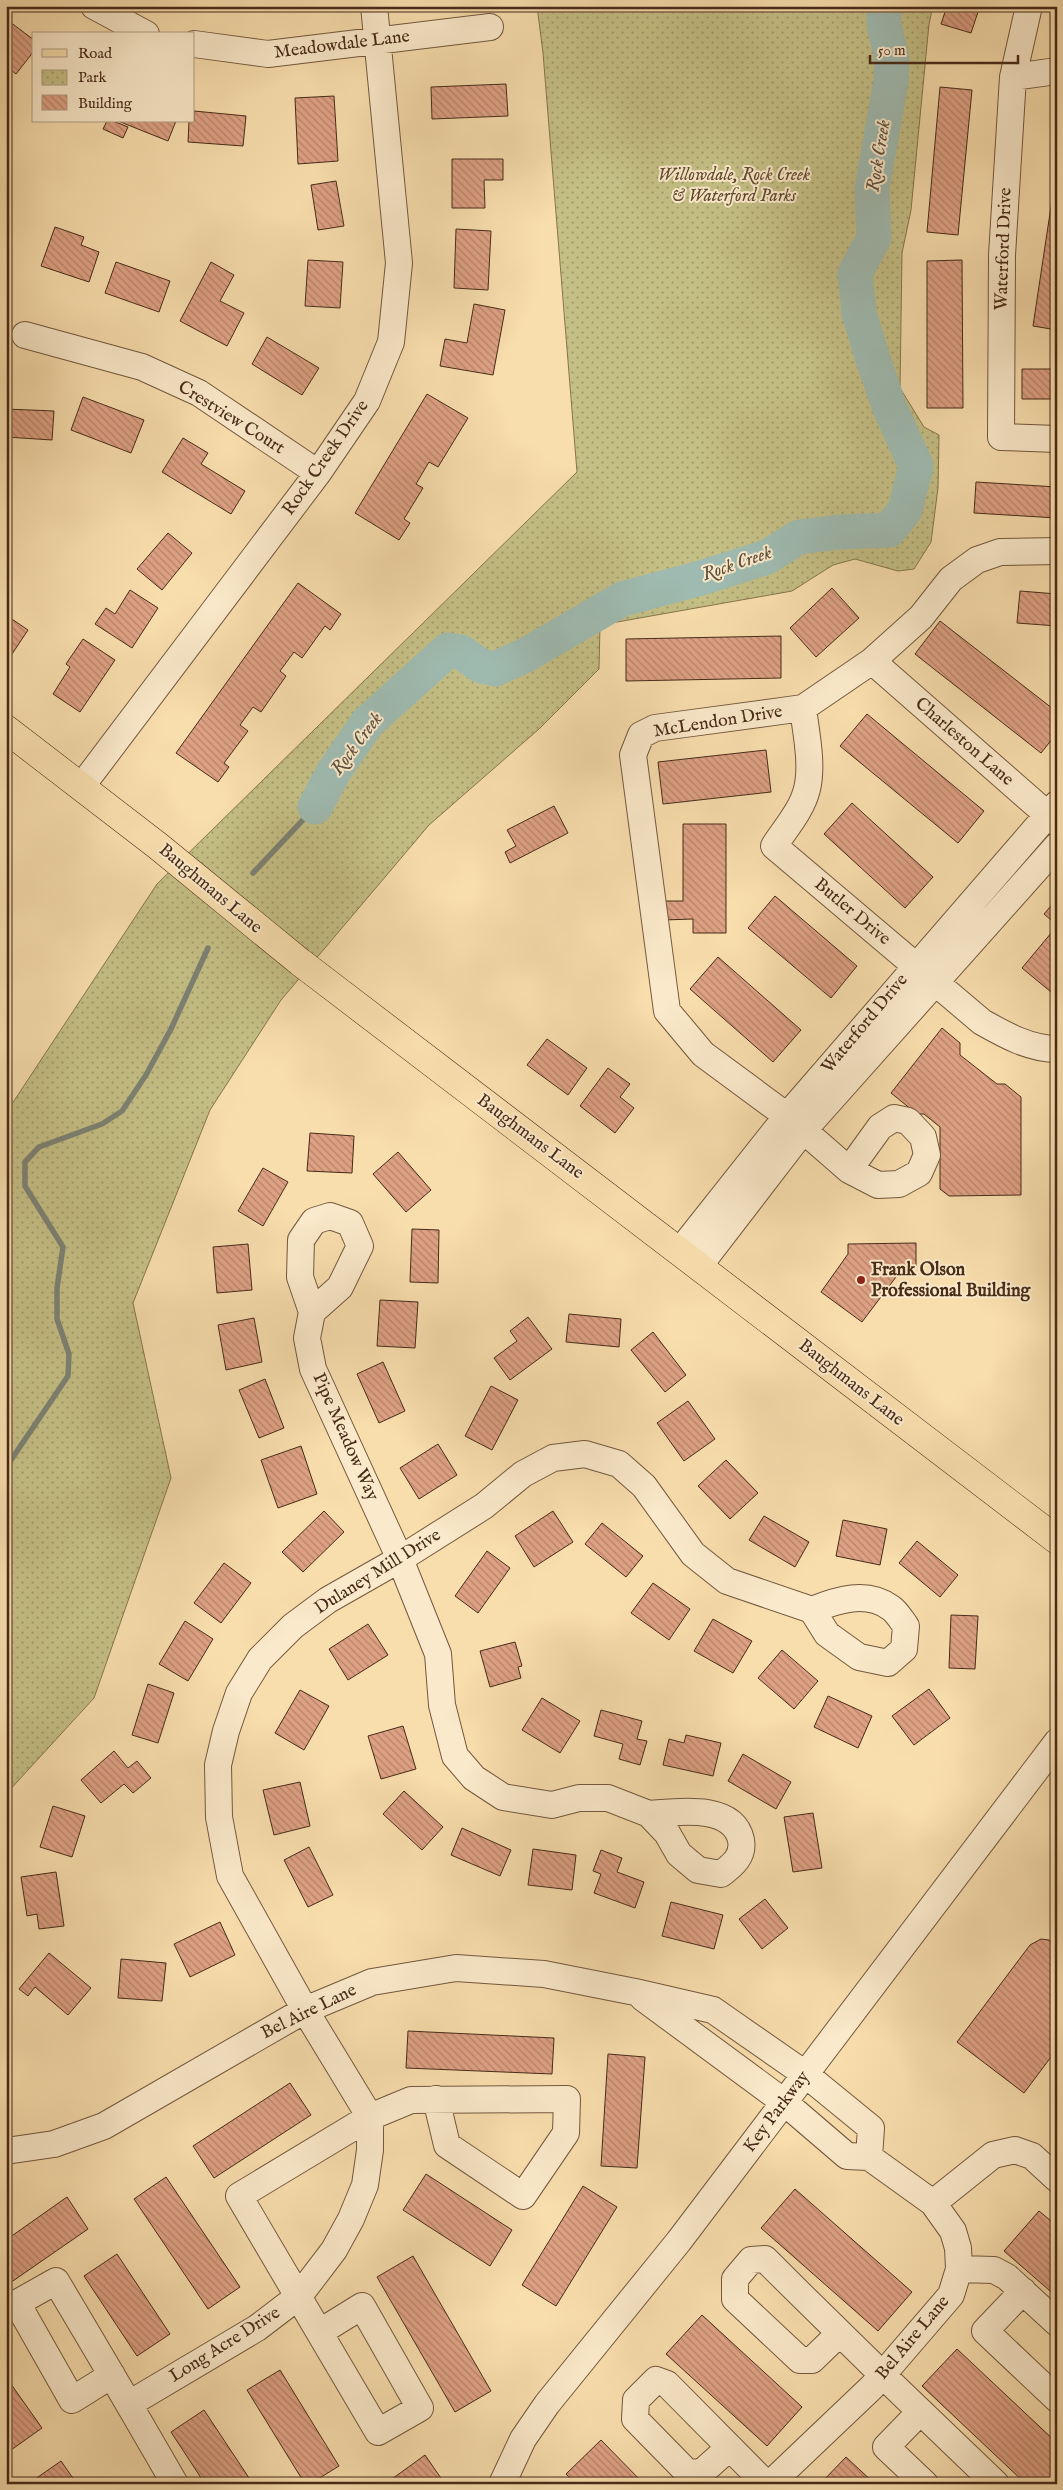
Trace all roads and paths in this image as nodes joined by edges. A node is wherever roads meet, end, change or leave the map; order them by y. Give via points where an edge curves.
1 (94, 6) edge
2 (374, 6) edge
3 (1029, 6) edge
4 (490, 27) dead end
5 (142, 32) edge
6 (377, 41) junction
7 (195, 44) edge
8 (1057, 70) edge
9 (1013, 77) junction
10 (25, 335) dead end
11 (1057, 438) edge
12 (318, 473) junction
13 (1057, 552) edge
14 (872, 661) junction
15 (803, 708) junction
16 (6, 729) edge
17 (81, 787) junction
18 (1054, 814) edge
19 (1057, 846) edge
20 (924, 974) junction
21 (1057, 1049) edge
22 (794, 1124) junction
23 (849, 1170) dead end
24 (690, 1258) junction
25 (312, 1312) dead end
26 (1057, 1540) edge
27 (400, 1559) junction
28 (812, 1610) dead end
29 (1057, 1742) edge
30 (649, 1814) dead end
31 (635, 1992) junction
32 (305, 2010) junction
33 (805, 2074) junction
34 (436, 2099) junction
35 (784, 2102) junction
36 (370, 2117) junction
37 (6, 2151) edge
38 (869, 2157) junction
39 (1057, 2180) edge
40 (933, 2203) junction
41 (959, 2269) junction
42 (1022, 2291) junction
43 (300, 2296) junction
44 (1057, 2324) edge
45 (320, 2332) junction
46 (840, 2333) dead end
47 (112, 2375) dead end
48 (882, 2376) junction
49 (1057, 2399) edge
50 (129, 2404) junction
51 (920, 2412) junction
52 (729, 2448) dead end
53 (175, 2484) edge
54 (502, 2484) edge
55 (768, 2484) edge
56 (925, 2484) edge
57 (996, 2484) edge

1 - 5 street
2 - 6 street, Rock Creek Drive
3 - 9 street, Waterford Drive
4 - 6 street, Meadowdale Lane
6 - 7 street, Meadowdale Lane via 268,54
6 - 12 street, Rock Creek Drive via 399,263 392,342 367,401
8 - 9 street
9 - 11 street, Waterford Drive via 1002,255 1001,437
10 - 12 street, Crestview Court via 142,367 199,394
12 - 17 street, Rock Creek Drive
13 - 14 street, McLendon Drive via 1000,552 977,560 951,579 922,617
14 - 15 street, McLendon Drive
14 - 18 street, Charleston Lane
15 - 20 street, Butler Drive via 807,789 774,846
15 - 22 street, McLendon Drive via 655,728 641,736 633,755 667,1011 703,1054
16 - 17 main road, Baughmans Lane
17 - 24 main road, Baughmans Lane via 300,962
18 - 20 street, Waterford Drive
19 - 20 street, Waterford Drive
20 - 21 street, Butler Drive via 982,1022 1012,1038
20 - 22 street, Waterford Drive
22 - 23 street, McLendon Drive
22 - 24 street, Waterford Drive
24 - 26 main road, Baughmans Lane
25 - 27 street, Pipe Meadow Way via 307,1338 313,1369
27 - 28 street, Dulaney Mill Drive via 484,1506 522,1474 553,1458 585,1454 619,1464 644,1486 693,1554 727,1581
27 - 30 street, Pipe Meadow Way via 438,1654 442,1704 455,1756 474,1778 503,1797 525,1802 552,1805 579,1798 608,1798
27 - 32 street, Dulaney Mill Drive via 328,1600 293,1626 260,1659 239,1693 218,1765 219,1817 230,1876
29 - 33 street, Key Parkway
31 - 32 street, Bel Aire Lane via 544,1974 456,1968 372,1982
31 - 33 street, Bel Aire Lane via 713,2010
31 - 35 street, Bel Aire Lane
32 - 36 street
32 - 37 street, Bel Aire Lane via 104,2126 54,2144
33 - 35 street, Key Parkway
33 - 38 street, Bel Aire Lane via 871,2128
34 - 34 street via 447,2145 523,2196 566,2133 567,2099
34 - 36 street via 411,2100
35 - 38 street, Bel Aire Lane via 847,2156
35 - 54 street, Key Parkway via 679,2241 547,2404 523,2439
36 - 43 street, Long Acre Drive via 365,2185 334,2250
36 - 43 street via 239,2196
38 - 40 street, Bel Aire Lane
39 - 40 street via 1032,2156 1016,2150 994,2155
40 - 41 street, Bel Aire Lane via 953,2231
41 - 42 street via 994,2270
41 - 48 street, Bel Aire Lane via 951,2296
42 - 44 street
42 - 49 street via 985,2331
43 - 45 street
43 - 50 street, Long Acre Drive via 257,2328
45 - 45 street via 362,2306 420,2408 378,2432
46 - 48 street
47 - 50 street
48 - 51 street
48 - 55 street, Bel Aire Lane
50 - 53 street
51 - 56 street via 886,2447
51 - 57 street
52 - 55 street

